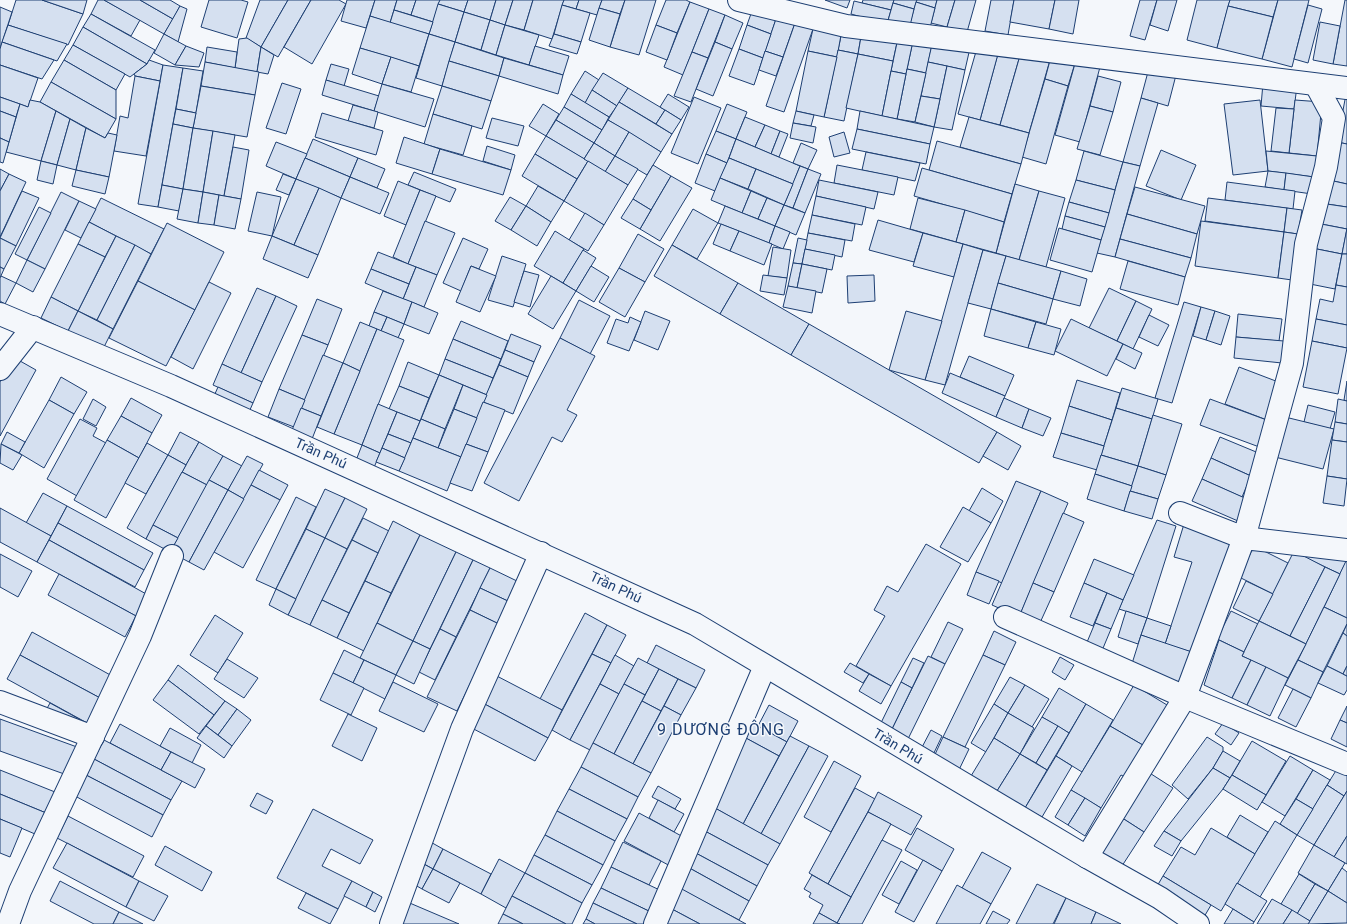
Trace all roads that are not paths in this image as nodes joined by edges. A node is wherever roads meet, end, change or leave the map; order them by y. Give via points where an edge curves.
1 (739, 0) edge
2 (1316, 84) junction
3 (1347, 88) edge
4 (0, 314) edge
5 (32, 327) junction
6 (0, 369) edge
7 (1180, 513) dead end
8 (1244, 538) junction
9 (1347, 550) edge
10 (541, 553) junction
11 (172, 556) dead end
12 (1005, 617) dead end
13 (765, 666) junction
14 (1185, 698) junction
15 (0, 702) edge
16 (93, 737) junction
17 (1347, 764) edge
18 (1087, 858) junction
19 (8, 924) edge
20 (391, 924) edge
21 (655, 924) edge
22 (1198, 924) edge

1 - 2 street via 846,26
2 - 3 street
2 - 8 street via 1334,118 1327,160 1306,244 1292,363
4 - 5 street, Trần Phú
5 - 6 street
5 - 10 street, Trần Phú via 171,386
7 - 8 street
8 - 9 street
8 - 14 street
10 - 13 street, Trần Phú via 695,624
10 - 20 street via 462,729
11 - 16 street via 140,636
12 - 14 street
13 - 18 street, Trần Phú
13 - 21 street
14 - 17 street
14 - 18 street
15 - 16 street
16 - 19 street via 20,891
18 - 22 street, Trần Phú via 1160,898

